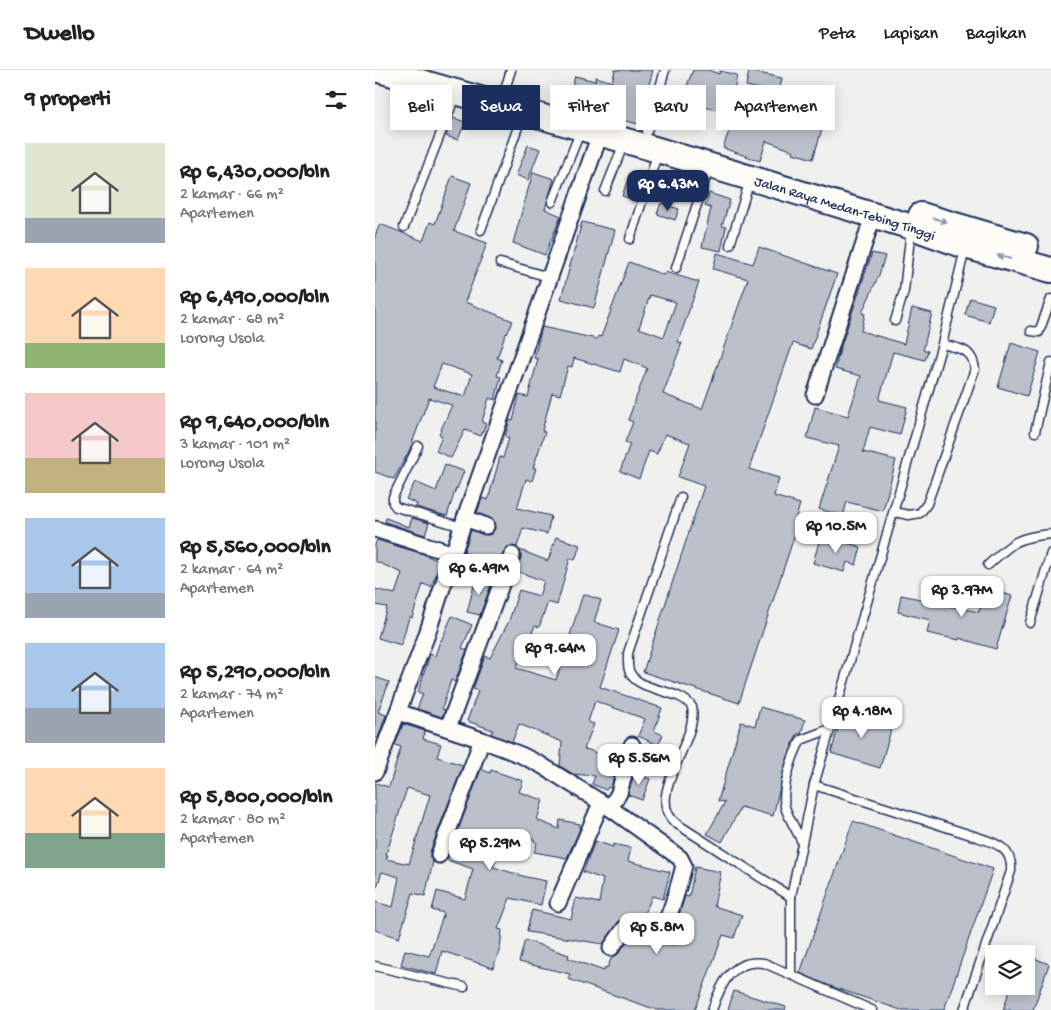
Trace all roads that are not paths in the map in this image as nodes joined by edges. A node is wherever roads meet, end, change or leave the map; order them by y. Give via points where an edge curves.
1 (379, 70) edge
2 (441, 70) edge
3 (665, 70) edge
4 (508, 79) edge
5 (455, 91) junction
6 (462, 93) edge
7 (540, 116) edge
8 (517, 130) edge
9 (591, 131) junction
10 (653, 140) junction
11 (625, 141) junction
12 (710, 166) junction
13 (750, 179) junction
14 (605, 191) dead end
15 (552, 202) dead end
16 (873, 216) junction
17 (404, 227) dead end
18 (911, 227) junction
19 (481, 230) dead end
20 (630, 239) dead end
21 (730, 245) dead end
22 (965, 246) junction
23 (1051, 254) edge
24 (499, 263) dead end
25 (676, 268) dead end
26 (1051, 270) edge
27 (549, 277) junction
28 (1051, 299) edge
29 (895, 322) dead end
30 (1031, 331) dead end
31 (942, 344) junction
32 (1051, 362) edge
33 (815, 395) dead end
34 (1035, 432) dead end
35 (418, 446) dead end
36 (681, 497) dead end
37 (893, 512) junction
38 (464, 522) junction
39 (486, 526) dead end
40 (375, 529) edge
41 (1051, 534) edge
42 (1051, 553) edge
43 (454, 554) junction
44 (512, 555) dead end
45 (988, 565) dead end
46 (1030, 623) dead end
47 (398, 712) junction
48 (448, 728) junction
49 (830, 729) junction
50 (481, 740) junction
51 (631, 745) dead end
52 (375, 772) edge
53 (814, 785) junction
54 (606, 806) junction
55 (802, 842) junction
56 (439, 855) dead end
57 (791, 896) junction
58 (558, 903) dead end
59 (611, 948) dead end
60 (375, 966) edge
61 (791, 975) junction
62 (464, 987) dead end
63 (712, 1010) edge
64 (872, 1010) edge
65 (964, 1010) edge

1 - 5 highway, Jalan Raya Medan-Tebing Tinggi
2 - 4 highway, Jalan Raya Medan-Tebing Tinggi
3 - 10 lane
4 - 10 highway, Jalan Raya Medan-Tebing Tinggi
5 - 6 highway, Jalan Raya Medan-Tebing Tinggi
5 - 17 lane
7 - 9 highway, Jalan Raya Medan-Tebing Tinggi
8 - 19 lane
9 - 11 highway, Jalan Raya Medan-Tebing Tinggi
9 - 15 lane
9 - 27 street
10 - 11 highway, Jalan Raya Medan-Tebing Tinggi
10 - 12 highway, Jalan Raya Medan-Tebing Tinggi
10 - 20 lane
10 -> 23 highway, Jalan Raya Medan-Tebing Tinggi via 798,178
11 - 14 lane
12 - 13 highway, Jalan Raya Medan-Tebing Tinggi
12 - 25 lane
13 - 16 highway, Jalan Raya Medan-Tebing Tinggi
13 - 21 lane
16 - 18 highway, Jalan Raya Medan-Tebing Tinggi
16 - 33 street
18 - 22 highway, Jalan Raya Medan-Tebing Tinggi
18 - 29 lane via 904,291
26 -> 22 highway, Jalan Raya Medan-Tebing Tinggi
22 - 31 lane
24 - 27 lane
27 - 38 street
28 - 30 lane via 1039,332
31 - 37 lane
31 - 37 lane via 966,351 973,358 975,369 927,504 920,513
32 - 34 lane
35 - 38 lane via 393,503 396,507
36 - 57 lane via 628,652 630,673 645,685 685,698 692,707 693,722 665,796 666,810 677,824
37 - 49 lane
38 - 39 street
38 - 43 street
40 - 43 street
41 - 45 lane via 1031,535 1011,543
42 - 46 lane
43 - 47 street
44 - 48 street
47 - 48 street
47 - 52 street
48 - 50 street
49 - 53 lane
49 - 55 lane via 801,740 785,784 786,809
50 - 54 street via 541,765
50 - 56 street
51 - 54 street via 619,793
53 - 55 lane
53 - 65 lane via 993,842 1007,852 1011,871
54 - 58 street
54 - 59 street via 680,858 684,866 663,925 644,932 625,928
55 - 57 lane
57 - 61 lane
60 - 62 lane
61 - 63 lane via 755,962 733,969
61 - 64 lane

